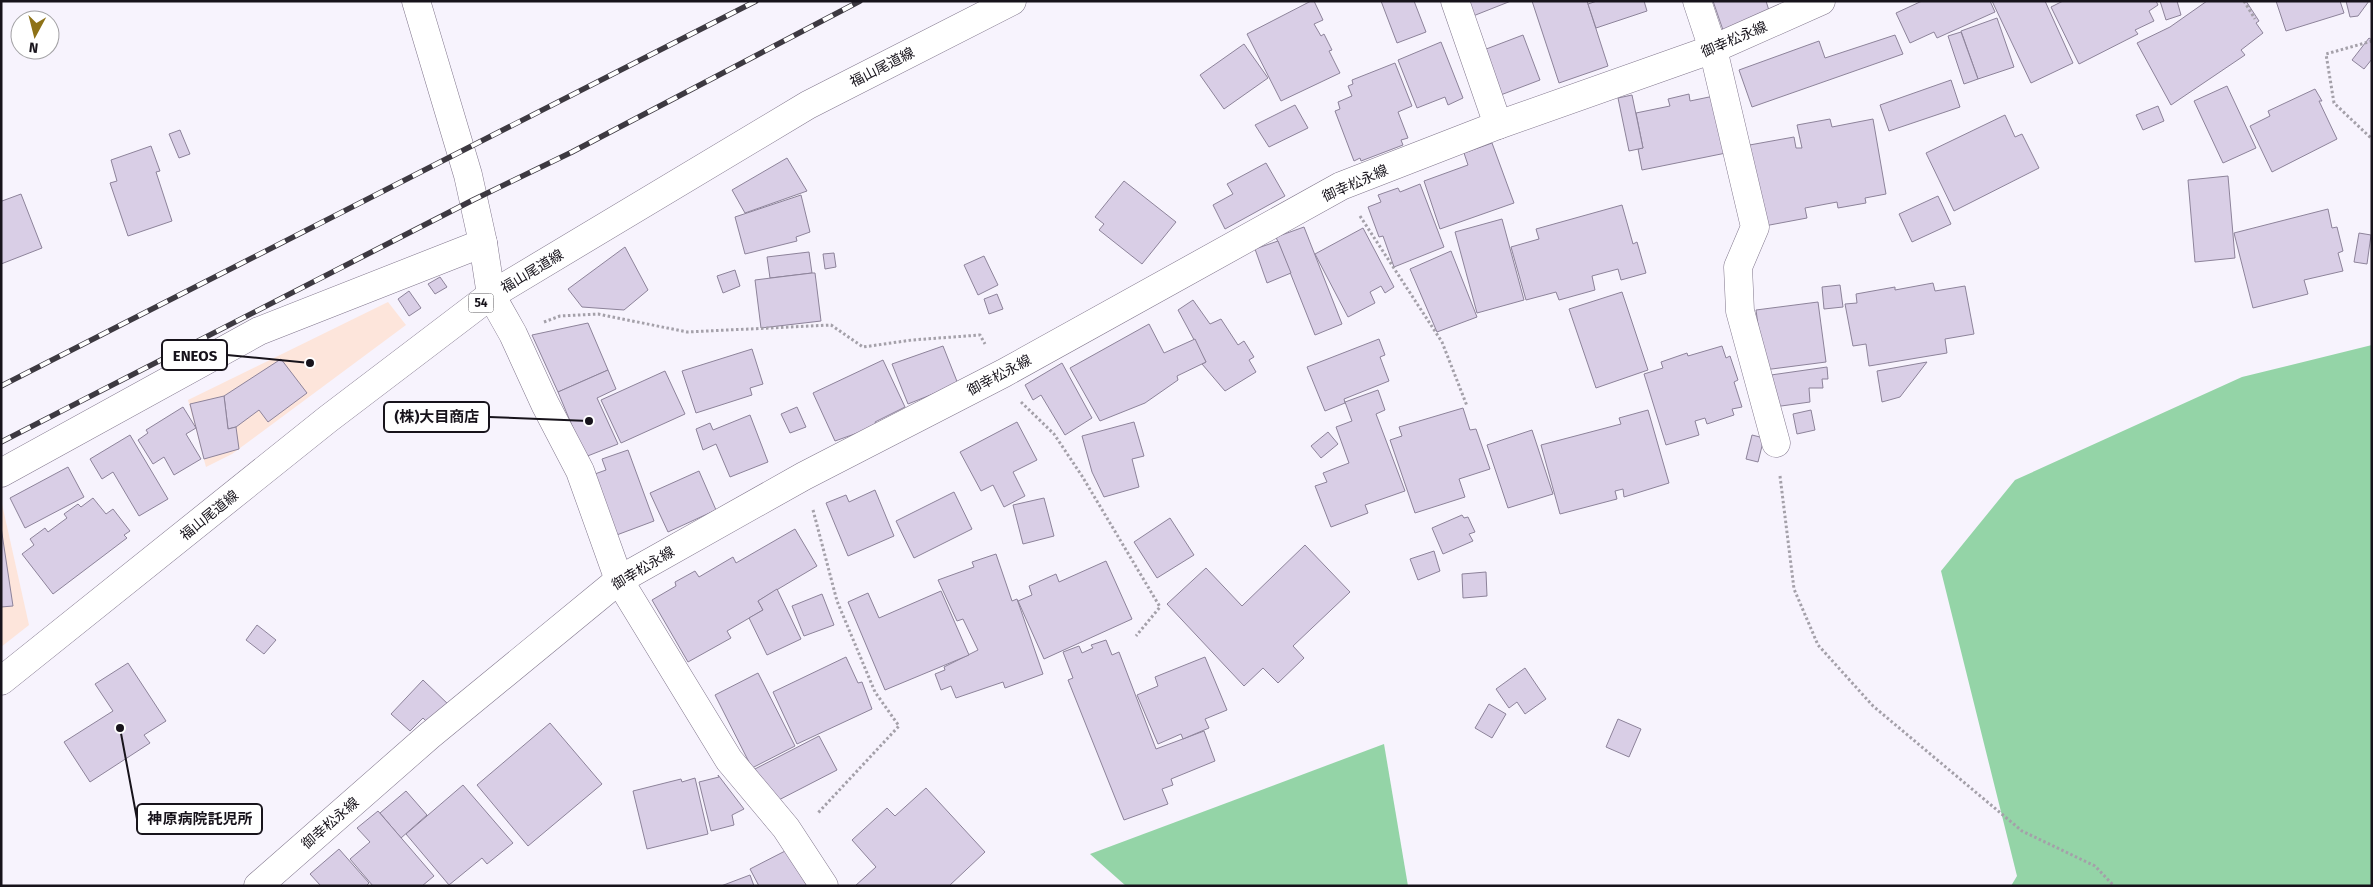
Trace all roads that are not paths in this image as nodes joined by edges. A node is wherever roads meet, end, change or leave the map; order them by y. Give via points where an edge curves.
1 (416, 1) edge
2 (1012, 1) edge
3 (1455, 1) edge
4 (1697, 1) edge
5 (1821, 1) edge
6 (1713, 49) junction
7 (1498, 125) junction
8 (483, 243) junction
9 (491, 295) junction
10 (1776, 443) road end
11 (1, 473) edge
12 (619, 580) junction
13 (1, 681) edge
14 (258, 886) edge
15 (824, 886) edge

1 - 8 main road via 454,125
2 - 9 main road, 福山尾道線 / 54 via 808,105
3 - 7 main road
4 - 6 main road
5 - 6 main road, 御幸松永線
6 - 7 main road, 御幸松永線
6 - 10 main road via 1755,227 1738,266 1740,311
7 - 12 main road, 御幸松永線 via 1341,186 1004,372 804,476
8 - 9 main road
8 - 11 main road via 259,331
9 - 12 main road via 580,471
9 - 13 main road, 福山尾道線 / 54 via 328,419
12 - 14 main road, 御幸松永線 via 430,736
12 - 15 main road via 729,760 786,828

